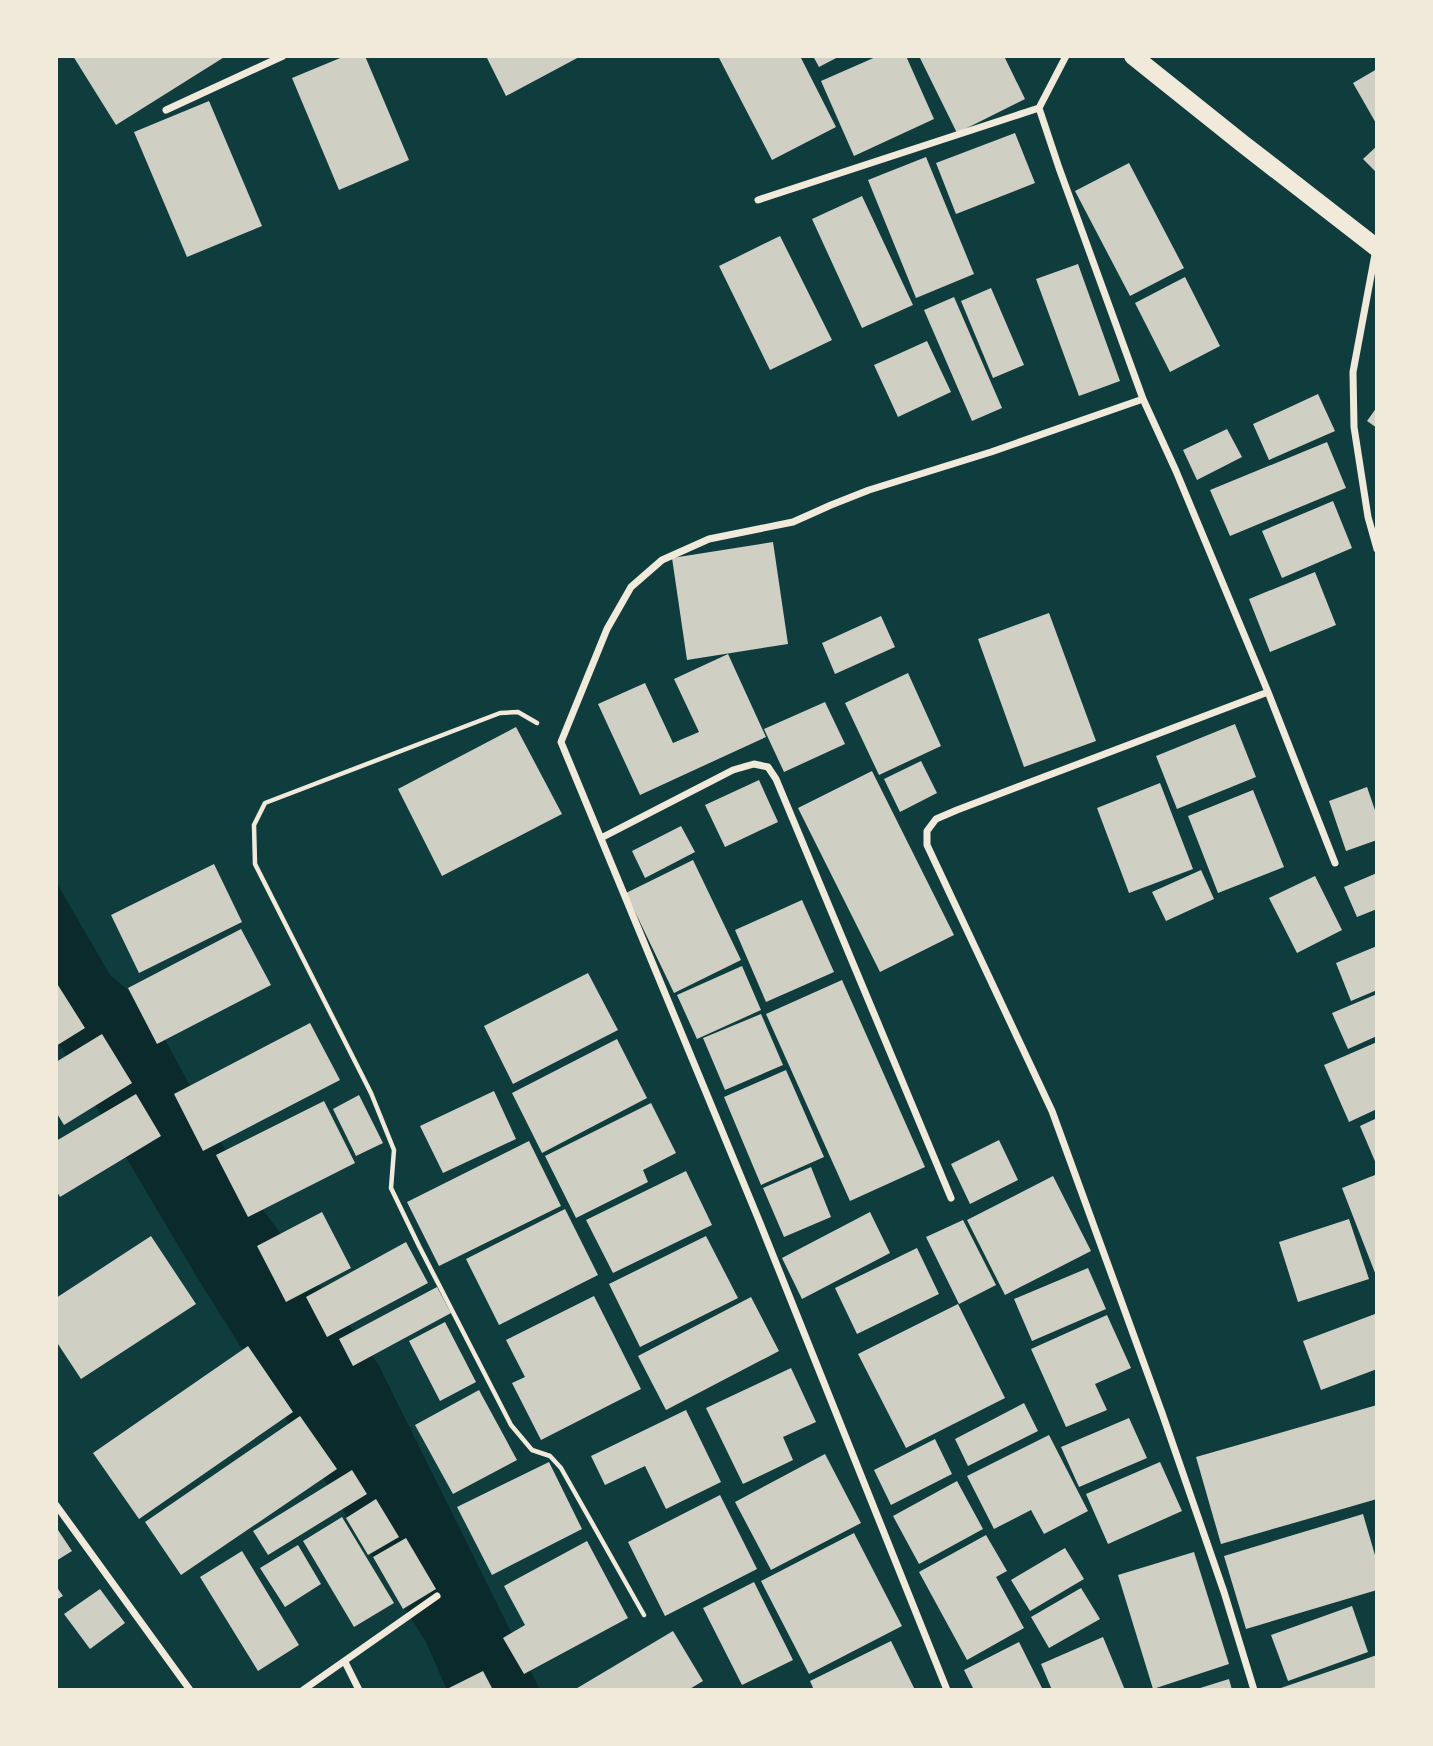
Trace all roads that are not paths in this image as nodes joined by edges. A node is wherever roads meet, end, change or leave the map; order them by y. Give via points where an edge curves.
1 (283, 56) edge
2 (1066, 56) edge
3 (1133, 56) edge
4 (1038, 108) junction
5 (166, 110) dead end
6 (758, 200) dead end
7 (1377, 248) edge
8 (1143, 399) junction
9 (1377, 549) edge
10 (1268, 692) junction
11 (601, 838) junction
12 (1335, 863) dead end
13 (951, 1198) dead end
14 (56, 1505) edge
15 (438, 1596) dead end
16 (345, 1662) junction
17 (190, 1690) edge
18 (303, 1690) edge
19 (359, 1690) edge
20 (947, 1690) edge
21 (1254, 1690) edge

1 - 5 street
2 - 4 street
3 - 7 main road
4 - 6 street
4 - 8 street
7 - 9 street via 1353,372 1354,427
8 - 10 street
8 - 11 street via 869,490 793,522 709,539 662,560 631,587 607,629 561,743
10 - 12 street
10 - 21 street via 957,810 936,819 927,831 927,845 1052,1111 1224,1592
11 - 13 street via 733,770 754,764 768,767
11 - 20 street
14 - 17 street
15 - 16 street
16 - 18 street
16 - 19 street

